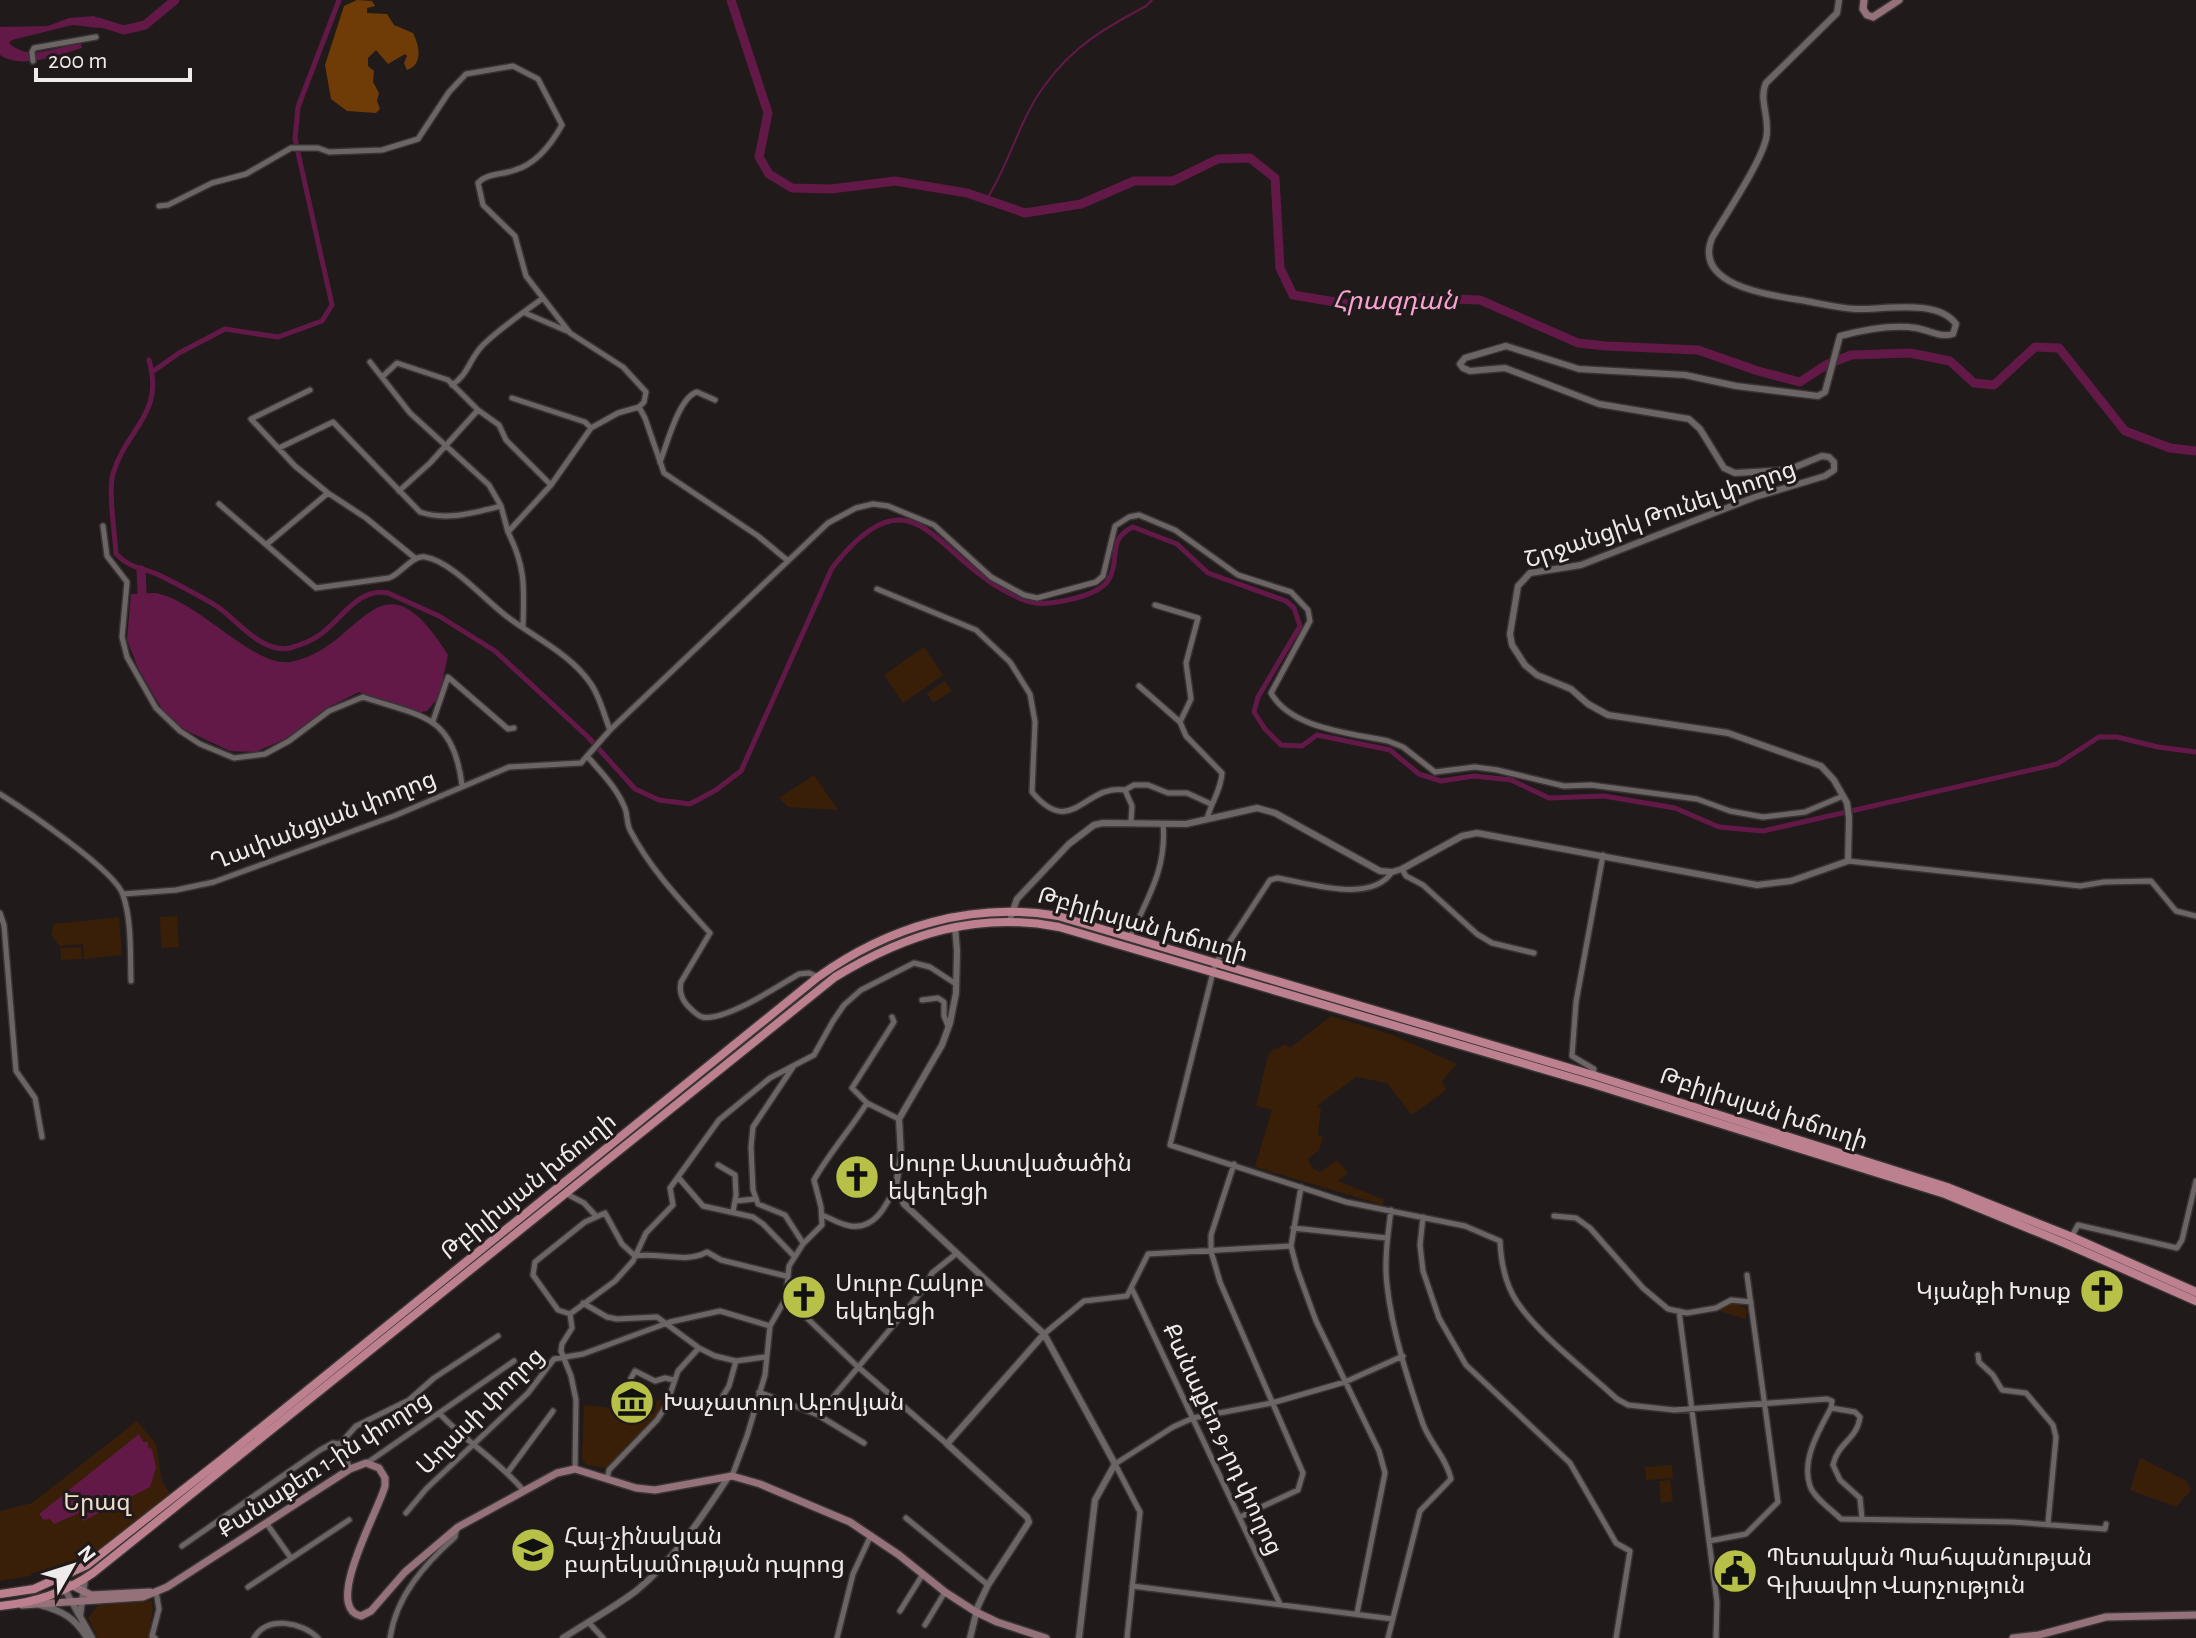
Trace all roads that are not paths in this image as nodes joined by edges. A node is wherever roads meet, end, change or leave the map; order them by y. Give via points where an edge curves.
1 (1839, 0) edge
2 (1864, 0) edge
3 (1899, 0) edge
4 (96, 37) dead end
5 (33, 61) dead end
6 (159, 206) dead end
7 (543, 298) junction
8 (524, 313) junction
9 (570, 333) junction
10 (370, 362) dead end
11 (382, 377) junction
12 (452, 385) junction
13 (310, 390) dead end
14 (512, 398) dead end
15 (715, 400) dead end
16 (639, 407) junction
17 (478, 410) junction
18 (591, 428) junction
19 (446, 443) junction
20 (279, 448) junction
21 (660, 462) junction
22 (551, 485) junction
23 (399, 491) junction
24 (328, 493) junction
25 (219, 504) dead end
26 (501, 506) junction
27 (103, 526) dead end
28 (508, 532) junction
29 (267, 544) junction
30 (415, 558) junction
31 (787, 560) junction
32 (877, 589) dead end
33 (1155, 605) dead end
34 (523, 626) junction
35 (1139, 686) dead end
36 (433, 721) junction
37 (1180, 722) junction
38 (514, 728) dead end
39 (610, 730) junction
40 (588, 753) junction
41 (462, 785) junction
42 (1125, 790) junction
43 (0, 794) edge
44 (1845, 799) junction
45 (1211, 804) junction
46 (1207, 819) junction
47 (1131, 822) junction
48 (1163, 824) junction
49 (1603, 855) junction
50 (1848, 861) junction
51 (1402, 869) junction
52 (1392, 872) junction
53 (123, 894) junction
54 (0, 913) edge
55 (1011, 915) junction
56 (2196, 916) edge
57 (955, 927) junction
58 (1130, 938) junction
59 (1534, 953) dead end
60 (1214, 968) junction
61 (818, 977) junction
62 (131, 981) dead end
63 (956, 984) junction
64 (922, 1000) dead end
65 (892, 1017) dead end
66 (948, 1027) junction
67 (794, 1067) junction
68 (1593, 1075) junction
69 (867, 1103) junction
70 (899, 1119) junction
71 (629, 1135) junction
72 (42, 1137) dead end
73 (1234, 1164) junction
74 (718, 1165) dead end
75 (678, 1177) junction
76 (2196, 1181) edge
77 (896, 1185) junction
78 (1301, 1187) junction
79 (565, 1193) junction
80 (755, 1199) junction
81 (736, 1201) junction
82 (2194, 1202) edge
83 (546, 1203) junction
84 (1391, 1210) junction
85 (733, 1212) junction
86 (822, 1215) junction
87 (596, 1216) junction
88 (1554, 1216) dead end
89 (1423, 1217) junction
90 (1292, 1228) junction
91 (2072, 1237) junction
92 (1387, 1238) junction
93 (803, 1244) junction
94 (1291, 1246) junction
95 (1211, 1251) junction
96 (957, 1253) junction
97 (635, 1256) junction
98 (794, 1256) junction
99 (1747, 1275) dead end
100 (786, 1276) junction
101 (1132, 1289) junction
102 (2196, 1292) edge
103 (786, 1298) junction
104 (2196, 1301) edge
105 (1751, 1302) junction
106 (583, 1303) junction
107 (1679, 1311) junction
108 (570, 1314) junction
109 (665, 1324) junction
110 (770, 1326) junction
111 (1044, 1334) junction
112 (498, 1336) dead end
113 (699, 1348) junction
114 (1978, 1355) dead end
115 (562, 1356) junction
116 (1403, 1356) junction
117 (765, 1357) junction
118 (514, 1361) dead end
119 (736, 1361) junction
120 (857, 1366) junction
121 (631, 1378) dead end
122 (674, 1380) junction
123 (1345, 1382) junction
124 (759, 1392) junction
125 (1764, 1402) junction
126 (1272, 1403) junction
127 (718, 1404) dead end
128 (1831, 1408) junction
129 (1692, 1409) junction
130 (553, 1411) dead end
131 (440, 1414) junction
132 (818, 1415) junction
133 (1193, 1418) junction
134 (864, 1443) dead end
135 (340, 1444) junction
136 (947, 1444) junction
137 (473, 1446) junction
138 (366, 1463) junction
139 (224, 1464) junction
140 (1115, 1464) junction
141 (350, 1469) junction
142 (575, 1469) junction
143 (508, 1472) junction
144 (730, 1476) junction
145 (607, 1479) junction
146 (523, 1490) junction
147 (406, 1513) dead end
148 (1240, 1517) junction
149 (906, 1518) dead end
150 (1862, 1519) junction
151 (349, 1520) dead end
152 (2048, 1523) junction
153 (267, 1524) junction
154 (2106, 1524) dead end
155 (458, 1527) junction
156 (871, 1535) junction
157 (1709, 1541) junction
158 (182, 1546) dead end
159 (291, 1558) junction
160 (923, 1574) junction
161 (59, 1579) junction
162 (85, 1579) junction
163 (988, 1585) junction
164 (1132, 1586) junction
165 (248, 1587) dead end
166 (68, 1588) junction
167 (154, 1592) junction
168 (945, 1592) junction
169 (15, 1593) junction
170 (0, 1594) edge
171 (87, 1597) junction
172 (72, 1602) junction
173 (1280, 1604) junction
174 (16, 1605) junction
175 (40, 1605) junction
176 (0, 1606) edge
177 (900, 1611) dead end
178 (976, 1612) junction
179 (1357, 1613) junction
180 (81, 1614) junction
181 (2196, 1615) edge
182 (1393, 1619) junction
183 (590, 1624) junction
184 (925, 1625) dead end
185 (89, 1638) edge
186 (155, 1638) edge
187 (254, 1638) edge
188 (318, 1638) edge
189 (390, 1638) edge
190 (566, 1638) edge
191 (603, 1638) edge
192 (837, 1638) edge
193 (970, 1638) edge
194 (1046, 1638) edge
195 (1079, 1638) edge
196 (1127, 1638) edge
197 (1388, 1638) edge
198 (1616, 1638) edge
199 (1716, 1638) edge
200 (2013, 1638) edge

1 - 44 street, Շրջանցիկ Թունել փողոց via 1837,13 1766,83 1764,146 1709,246 1713,265 1752,292 1853,309 1925,309 1942,313 1956,324 1956,331 1948,336 1914,327 1840,336 1825,392 1818,396 1685,375 1579,369 1506,346 1460,364 1470,371 1505,368 1599,404 1689,419 1719,462 1735,473 1788,470 1822,456 1832,459 1834,470 1825,476 1755,497 1581,565 1530,573 1518,586 1510,634 1525,665 1599,710 1619,718 1728,733 1812,761 1834,780
2 - 3 main road via 1863,9 1873,17
4 - 5 street via 34,48
6 - 7 street via 246,174 291,148 382,150 418,139 466,74 513,66 538,79 562,125 551,145 519,170 478,183 483,205 515,236 526,276
7 - 8 street
7 - 9 street
8 - 9 street
8 - 12 street via 483,344 464,377
9 - 16 street via 623,367 646,392
10 - 11 street
11 - 12 street via 397,363
11 - 19 street via 410,413
12 - 17 street
13 - 20 street via 251,419
14 - 18 street
15 - 21 street via 689,394
16 - 18 street
16 - 21 street
17 - 19 street
17 - 22 street via 499,425 512,448
18 - 22 street
19 - 23 street
19 - 26 street via 489,485
20 - 23 street via 333,422
20 - 24 street
21 - 31 street via 664,473
22 - 28 street
23 - 26 street via 433,517
24 - 29 street
24 - 30 street
25 - 29 street
26 - 28 street
27 - 36 street via 107,556 127,582 122,637 127,657 156,708 200,744 234,758 265,754 329,711 363,697
28 - 34 street via 524,579
29 - 30 street via 316,588 396,576
30 - 34 street via 446,566
31 - 39 street
31 - 44 street via 828,523 873,504 934,525 991,577 1037,598 1096,582 1103,576 1115,526 1139,515 1175,530 1238,575 1291,592 1308,610 1310,621 1271,693 1294,718 1403,747 1435,772 1497,770 1564,786 1697,799 1763,817 1805,812
32 - 42 street via 976,630 1010,662 1030,694 1035,722 1032,792 1041,802 1068,813 1115,789
33 - 37 street via 1198,618 1186,663 1191,699
34 - 39 street via 588,680
35 - 37 street
36 - 38 street via 448,677 508,729
36 - 41 street via 458,757
37 - 45 street via 1186,736 1222,773 1221,789
39 - 40 street
40 - 41 street, Ղափանցյան փողոց via 581,763 509,767
40 - 61 street via 624,805 628,827 653,865 710,933 681,982 683,1001 693,1012 702,1017 722,1014 799,974
41 - 53 street, Ղափանցյան փողոց via 394,816 214,882
42 - 45 street via 1148,785
42 - 47 street
43 - 53 street via 108,875
44 - 50 street
45 - 46 street
46 - 48 street
46 - 52 street via 1246,809 1267,810 1380,871
47 - 48 street
47 - 55 street via 1103,823 1084,831 1017,899
48 - 58 street via 1159,874
49 - 50 street via 1757,885 1791,881
49 - 51 street via 1477,833
49 - 68 street via 1576,1002 1572,1056 1594,1069
50 - 56 street via 2080,886 2151,881 2176,911
51 - 52 street
51 - 59 street via 1477,934
52 - 60 street via 1386,881 1355,890 1270,880
53 - 62 street
54 - 72 street via 16,1071 35,1098
55 - 57 main road, Թբիլիսյան խճուղի
55 - 58 main road, Թբիլիսյան խճուղի via 1058,916
55 - 60 main road, Թբիլիսյան խճուղի
55 - 61 main road, Թբիլիսյան խճուղի via 954,916 899,931
57 - 63 street
57 - 71 main road, Թբիլիսյան խճուղի via 881,950 835,977
58 - 60 main road, Թբիլիսյան խճուղի
60 - 68 main road, Թբիլիսյան խճուղի
60 - 73 street via 1170,1145
60 - 104 main road, Թբիլիսյան խճուղի via 1945,1194
61 - 71 main road, Թբիլիսյան խճուղի
63 - 66 street
63 - 67 street via 922,964 907,965 844,1005 814,1055
64 - 66 street via 944,1002
65 - 69 street via 894,1022 852,1085
66 - 70 street
67 - 75 street via 770,1078 719,1120
67 - 80 street via 753,1127
68 - 91 main road, Թբիլիսյան խճուղի via 1947,1187
69 - 70 street
69 - 86 street via 814,1180
70 - 77 street
71 - 79 main road, Թբիլիսյան խճուղի
71 - 83 main road, Թբիլիսյան խճուղի
73 - 78 street
73 - 95 street via 1211,1235
74 - 81 street via 735,1175
75 - 85 street via 703,1206
75 - 97 street via 669,1189 672,1206 646,1233
76 - 82 street
77 - 86 street via 883,1213 866,1224 850,1226
77 - 96 street via 904,1204
78 - 84 street
78 - 90 street
79 - 83 main road, Թբիլիսյան խճուղի
79 - 87 street
80 - 81 street
80 - 93 street via 785,1215
81 - 85 street
82 - 91 street via 2177,1248 2078,1225
83 - 139 main road, Թբիլիսյան խճուղի
84 - 89 street
84 - 92 street
85 - 98 street via 763,1224
86 - 93 street via 822,1225
87 - 97 street via 605,1213
87 - 108 street via 532,1266 558,1310
88 - 107 street via 1576,1218 1590,1228 1643,1288 1668,1309
89 - 129 street via 1500,1241 1501,1261 1516,1300 1617,1399 1628,1405
89 - 198 street via 1423,1271 1439,1318 1466,1365 1570,1463 1616,1543 1630,1551
90 - 92 street
90 - 94 street
91 - 102 main road, Թբիլիսյան խճուղի
92 - 116 street via 1387,1284
93 - 98 street
94 - 95 street
94 - 123 street via 1316,1321
95 - 101 street via 1148,1254
95 - 126 street
96 - 111 street
96 - 120 street via 929,1276 923,1290
97 - 100 street via 690,1259 707,1252
97 - 106 street via 615,1281
98 - 100 street
99 - 105 street
100 - 103 street
101 - 111 street via 1125,1297 1084,1301
101 - 133 street, Քանաքեռ 9-րդ փողոց
103 - 110 street
103 - 120 street
105 - 107 street via 1731,1300 1709,1310
105 - 125 street
106 - 108 street
106 - 109 street via 607,1317 654,1316
107 - 129 street
108 - 115 street via 572,1328 562,1344
109 - 110 street, Աղասի փողոց via 720,1311
109 - 113 street
109 - 115 street, Աղասի փողոց via 583,1354
110 - 117 street
111 - 136 street
111 - 140 street
112 - 135 street via 409,1400 356,1426
113 - 119 street
113 - 122 street
114 - 152 street via 2002,1390 2026,1393 2053,1425
115 - 137 street, Աղասի փողոց
115 - 142 street via 576,1400
116 - 123 street
116 - 182 street via 1424,1427 1451,1479 1420,1511
117 - 119 street
117 - 124 street
118 - 131 street, Քանաքեռ 1-ին փողոց
119 - 127 street
120 - 132 street
120 - 136 street
121 - 122 street via 635,1371 655,1381
122 - 145 street via 657,1420 609,1470
123 - 126 street
123 - 179 street via 1385,1473
124 - 132 street
124 - 144 street
125 - 128 street via 1827,1399
125 - 129 street
125 - 157 street via 1778,1502 1746,1534
126 - 133 street
126 - 148 street via 1302,1465 1302,1481 1298,1490
128 - 150 street via 1808,1458 1810,1487 1841,1519
128 - 150 street via 1860,1417 1856,1434 1841,1446 1833,1465 1840,1480 1860,1498
129 - 157 street
130 - 143 street
131 - 137 street
131 - 138 street, Քանաքեռ 1-ին փողոց
132 - 134 street
133 - 140 street
133 - 148 street, Քանաքեռ 9-րդ փողոց
135 - 141 street
135 - 158 street via 320,1450
136 - 163 street via 1029,1519
137 - 143 street
137 - 147 street, Աղասի փողոց
138 - 141 main road, Քանաքեռ 1-ին փողոց
138 - 155 main road via 379,1468 385,1486 357,1553 348,1604 354,1614 371,1611 405,1572
139 - 161 main road, Թբիլիսյան խճուղի via 87,1565
139 - 162 main road, Թբիլիսյան խճուղի
140 - 164 street via 1140,1512
140 - 195 street via 1095,1500
141 - 153 main road, Քանաքեռ 1-ին փողոց
142 - 145 main road
142 - 146 main road
143 - 146 street
144 - 145 main road via 655,1490
144 - 156 main road via 760,1484
144 - 183 street via 662,1569
144 - 190 street via 660,1569
146 - 155 main road
148 - 173 street, Քանաքեռ 9-րդ փողոց
149 - 163 street
150 - 152 street
151 - 159 street
152 - 154 street via 2105,1529
153 - 159 street
153 - 167 main road, Քանաքեռ 1-ին փողոց
155 - 189 street via 455,1537 414,1579
156 - 160 main road
156 - 192 street via 853,1574
157 - 199 street
159 - 165 street
160 - 168 main road
160 - 177 street
161 - 166 main road, Քանաքեռ 1-ին փողոց
161 - 169 main road, Թբիլիսյան խճուղի
162 - 166 main road, Թբիլիսյան խճուղի
162 - 171 main road
163 - 178 street
164 - 173 street
164 - 196 street
166 - 171 main road, Քանաքեռ 1-ին փողոց
166 - 172 street
166 - 174 main road, Թբիլիսյան խճուղի
167 - 171 main road, Քանաքեռ 1-ին փողոց via 143,1597
167 - 186 street via 159,1609
168 - 178 main road
168 - 184 street
169 - 170 main road, Թբիլիսյան խճուղի
169 - 174 main road
171 - 172 main road, Քանաքեռ 1-ին փողոց
171 - 180 street
172 - 175 main road, Քանաքեռ 1-ին փողոց
172 - 180 street
173 - 179 street
174 - 175 main road, Քանաքեռ 1-ին փողոց
174 - 176 main road, Թբիլիսյան խճուղի
175 - 185 street via 75,1619
178 - 193 street
178 - 194 main road
179 - 182 street
180 - 185 street
181 - 200 main road via 2106,1617
182 - 197 street
183 - 190 street
183 - 191 street
187 - 188 street via 276,1622 309,1629

